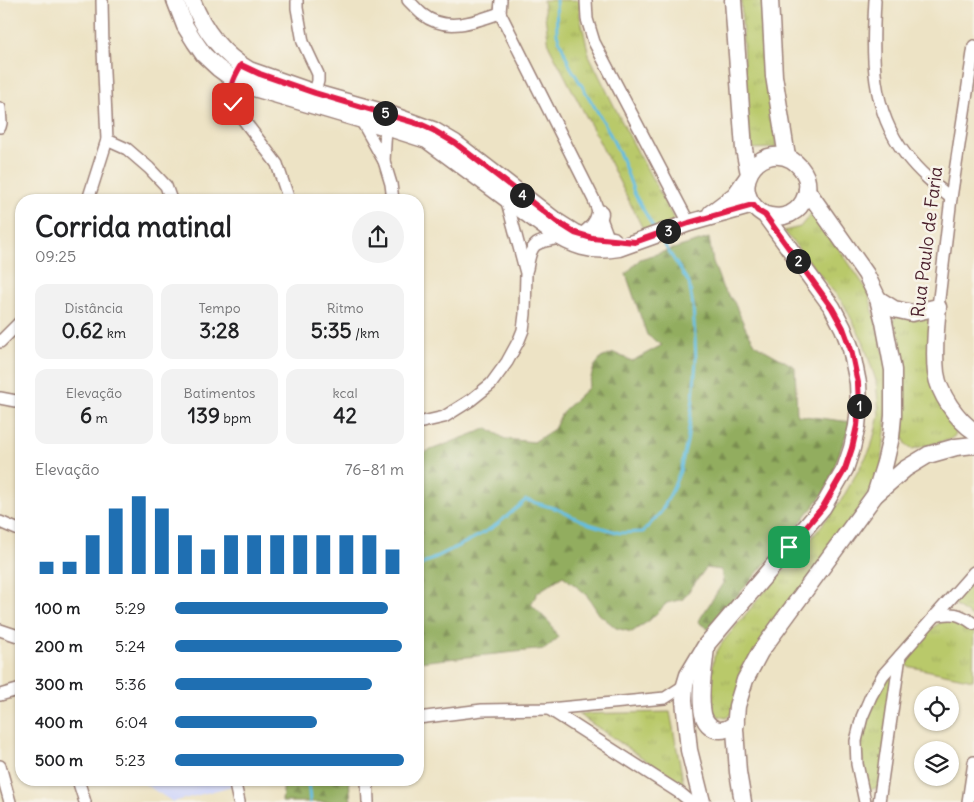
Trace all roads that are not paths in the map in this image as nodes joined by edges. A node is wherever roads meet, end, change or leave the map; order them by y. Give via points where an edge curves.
1 (102, 0) edge
2 (176, 0) edge
3 (192, 0) edge
4 (297, 0) edge
5 (408, 0) edge
6 (501, 0) edge
7 (586, 0) edge
8 (733, 0) edge
9 (770, 0) edge
10 (875, 0) edge
11 (500, 13) junction
12 (974, 46) edge
13 (237, 72) junction
14 (313, 99) junction
15 (0, 108) edge
16 (363, 114) junction
17 (387, 120) junction
18 (0, 127) edge
19 (107, 140) junction
20 (786, 157) junction
21 (384, 161) junction
22 (748, 176) junction
23 (807, 190) junction
24 (509, 193) junction
25 (90, 194) edge
26 (169, 194) edge
27 (287, 194) edge
28 (392, 194) edge
29 (951, 198) junction
30 (759, 210) junction
31 (600, 213) junction
32 (689, 223) junction
33 (583, 236) junction
34 (560, 238) junction
35 (610, 244) junction
36 (526, 274) junction
37 (878, 299) junction
38 (938, 307) junction
39 (15, 327) edge
40 (0, 342) edge
41 (0, 398) edge
42 (15, 401) edge
43 (424, 422) edge
44 (968, 439) edge
45 (875, 495) junction
46 (0, 522) edge
47 (15, 528) edge
48 (974, 572) edge
49 (934, 616) junction
50 (974, 624) edge
51 (0, 630) edge
52 (15, 635) edge
53 (706, 645) junction
54 (900, 656) junction
55 (685, 685) junction
56 (15, 691) edge
57 (0, 695) edge
58 (549, 709) junction
59 (424, 717) edge
60 (736, 723) junction
61 (974, 762) edge
62 (0, 766) edge
63 (80, 786) edge
64 (235, 786) edge
65 (367, 786) edge
66 (10, 802) edge
67 (85, 802) edge
68 (239, 802) edge
69 (368, 802) edge
70 (691, 802) edge
71 (702, 802) edge
72 (743, 802) edge
73 (865, 802) edge
74 (879, 802) edge
75 (968, 802) edge

1 - 19 street
2 - 13 street via 185,26 204,55 218,68
3 - 13 street via 208,31
4 - 14 street via 303,42 318,74
5 - 11 street via 423,15 454,25
6 - 11 street
7 - 32 street via 587,19 594,42
8 - 22 street
9 - 20 street via 774,76
10 - 29 street via 874,70 887,124 906,155
11 - 31 street
12 - 29 street, Rua Paulo de Faria
13 - 14 street via 260,74
13 - 27 street via 230,92 233,104 277,164
14 - 16 street
15 - 18 street
16 - 17 street
16 - 21 street
17 - 21 street
17 - 24 street via 422,125 438,132 455,143
19 - 25 street
19 - 26 street via 127,149 149,168 166,186
20 - 22 street via 764,158
20 - 23 street via 805,174
21 - 28 street
22 - 30 street via 748,197
22 - 32 street via 735,194
23 - 30 street via 800,207 792,213 774,217
23 - 37 street via 866,274
24 - 33 street
24 - 34 street
24 - 36 street
29 - 38 street, Rua Paulo de Faria
30 - 32 street
30 - 53 street via 832,308 843,328 858,383 857,426 845,469 823,507
31 - 33 street via 596,225
31 - 35 street
32 - 35 street via 638,241
33 - 35 street
34 - 35 street via 588,249
34 - 36 street via 533,246
36 - 43 street via 523,330 507,362 491,384 471,400 444,417
37 - 38 street via 894,309 912,312
37 - 45 street via 893,370 893,416 885,463
38 - 44 street, Rua Paulo de Faria via 937,376
39 - 40 street
41 - 42 street
44 - 45 street via 905,469
45 - 60 street via 760,652 745,680
46 - 47 street
48 - 49 street
49 - 50 street via 949,613
49 - 54 street
51 - 52 street
53 - 55 street
53 - 60 street via 702,695 704,715 709,726 717,730
54 - 73 street via 883,675 871,696 856,741 856,764
54 - 74 street
55 - 58 street via 665,698
55 - 71 street via 689,750
56 - 57 street
58 - 59 street via 482,710
58 - 70 street
60 - 72 street
61 - 75 street
62 - 66 street
63 - 67 street
64 - 68 street
65 - 69 street

